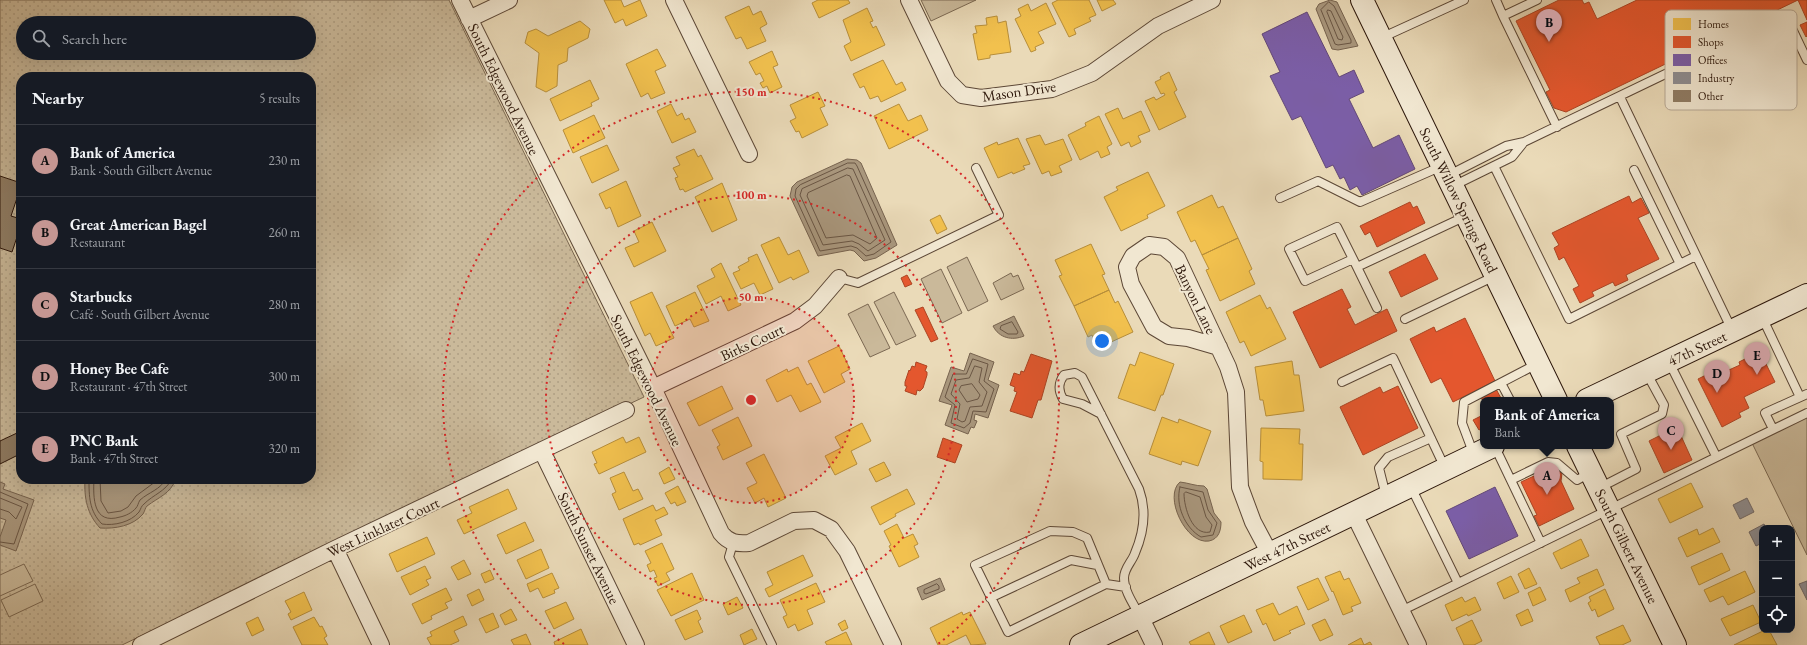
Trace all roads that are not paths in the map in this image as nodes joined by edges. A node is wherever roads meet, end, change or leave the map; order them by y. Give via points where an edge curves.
1 (460, 0) edge
2 (509, 0) edge
3 (674, 0) edge
4 (909, 0) edge
5 (1212, 0) edge
6 (1362, 0) edge
7 (1464, 0) edge
8 (1496, 0) edge
9 (1537, 0) edge
10 (1503, 16) junction
11 (470, 19) junction
12 (1381, 38) junction
13 (1797, 39) edge
14 (1807, 60) edge
15 (1665, 75) edge
16 (1620, 97) junction
17 (1557, 127) junction
18 (1524, 142) junction
19 (749, 154) dead end
20 (1494, 166) junction
21 (976, 168) dead end
22 (1634, 170) dead end
23 (1447, 176) junction
24 (1280, 198) dead end
25 (1466, 215) junction
26 (1696, 256) junction
27 (1355, 263) junction
28 (1680, 264) junction
29 (1496, 275) junction
30 (839, 278) joint
31 (1804, 299) edge
32 (1377, 308) dead end
33 (1762, 317) junction
34 (1405, 320) dead end
35 (1732, 331) junction
36 (1219, 346) junction
37 (1669, 361) junction
38 (1538, 363) junction
39 (1646, 372) junction
40 (1342, 382) dead end
41 (1501, 383) junction
42 (652, 388) junction
43 (1803, 396) edge
44 (1508, 397) edge
45 (1555, 397) edge
46 (1592, 397) edge
47 (626, 410) dead end
48 (1807, 413) edge
49 (1101, 414) junction
50 (1773, 430) junction
51 (1431, 438) junction
52 (1480, 442) edge
53 (1487, 449) edge
54 (1580, 449) edge
55 (542, 451) junction
56 (1716, 456) junction
57 (1445, 469) junction
58 (1511, 480) junction
59 (1595, 480) junction
60 (1411, 486) junction
61 (1386, 498) junction
62 (1609, 510) junction
63 (1354, 514) junction
64 (733, 543) junction
65 (1541, 543) junction
66 (335, 549) junction
67 (1270, 554) junction
68 (1097, 565) junction
69 (1458, 583) junction
70 (1106, 584) junction
71 (1126, 587) junction
72 (990, 598) junction
73 (1401, 611) junction
74 (1140, 616) junction
75 (141, 645) edge
76 (381, 645) edge
77 (636, 645) edge
78 (772, 645) edge
79 (892, 645) edge
80 (1081, 645) edge
81 (1154, 645) edge
82 (1418, 645) edge
83 (1675, 645) edge

1 - 11 street, South Edgewood Avenue
2 - 11 street
3 - 19 street
4 - 5 street, Mason Drive via 948,82 962,95 981,98 1052,89 1092,73 1158,26
6 - 12 main road, South Willow Springs Road
7 - 12 lane
8 - 10 lane
9 - 10 lane
10 - 17 lane
11 - 42 street, South Edgewood Avenue
12 - 23 main road, South Willow Springs Road
13 - 14 lane
15 - 16 lane
16 - 17 lane
16 - 26 lane
17 - 18 lane
18 - 20 lane via 1512,157
18 - 23 lane via 1506,146
20 - 23 lane
20 - 28 lane via 1568,319
21 - 30 lane via 999,215 858,283
22 - 28 lane
23 - 24 lane via 1360,202 1318,181
23 - 25 main road, South Willow Springs Road
25 - 27 lane
25 - 29 main road, South Willow Springs Road
26 - 28 lane
26 - 35 lane
27 - 27 lane via 1337,227 1289,249 1305,281
27 - 32 lane
29 - 34 lane
29 - 38 main road, South Willow Springs Road
30 - 42 street, Birks Court via 815,306 795,321
31 - 33 main road, 47th Street
33 - 35 main road, 47th Street
33 - 43 lane
35 - 37 main road, 47th Street
36 - 36 street, Banyon Lane via 1177,258 1164,247 1149,245 1133,256 1127,267 1132,284 1154,327 1169,336
36 - 67 street, Banyon Lane via 1236,392 1240,486 1253,522
37 - 39 main road, 47th Street
37 - 56 lane
38 - 41 lane
38 - 45 main road, South Willow Springs Road
39 - 46 main road, 47th Street
39 - 59 lane via 1664,405 1662,414 1621,434 1636,469
40 - 51 lane via 1393,358
41 - 44 lane
41 - 52 lane via 1464,402 1462,423
42 - 64 street, South Edgewood Avenue via 721,533
43 - 50 lane via 1765,413
47 - 55 street, West Linklater Court
48 - 50 lane
49 - 49 lane via 1082,377 1075,373 1064,375 1059,386 1063,399 1082,404
49 - 71 lane via 1143,500 1145,521 1135,553 1126,569
50 - 56 lane
51 - 57 lane
51 - 61 lane via 1388,457 1380,468
53 - 57 main road, West 47th Street
53 - 58 lane
54 - 59 main road, South Gilbert Avenue
55 - 66 street, West Linklater Court
55 - 77 street, South Sunset Avenue
56 - 62 lane
57 - 60 main road, West 47th Street
58 - 59 lane via 1548,462 1557,463 1577,480
58 - 65 lane
59 - 62 main road, South Gilbert Avenue
60 - 61 main road, West 47th Street
60 - 69 lane
61 - 63 main road, West 47th Street
62 - 65 lane
62 - 83 main road, South Gilbert Avenue
63 - 67 main road, West 47th Street
63 - 73 street
64 - 78 lane via 729,558
64 - 79 street via 749,543 794,521 814,520 831,529 847,550
65 - 69 lane
66 - 75 street, West Linklater Court
66 - 76 street
67 - 74 main road, West 47th Street
68 - 70 lane
68 - 72 lane via 1071,560
68 - 72 lane via 1087,538 1073,532 1050,531 975,565
69 - 73 lane
70 - 71 lane
70 - 72 lane via 1008,632
71 - 74 lane
73 - 82 street
74 - 80 main road, West 47th Street
74 - 81 street

